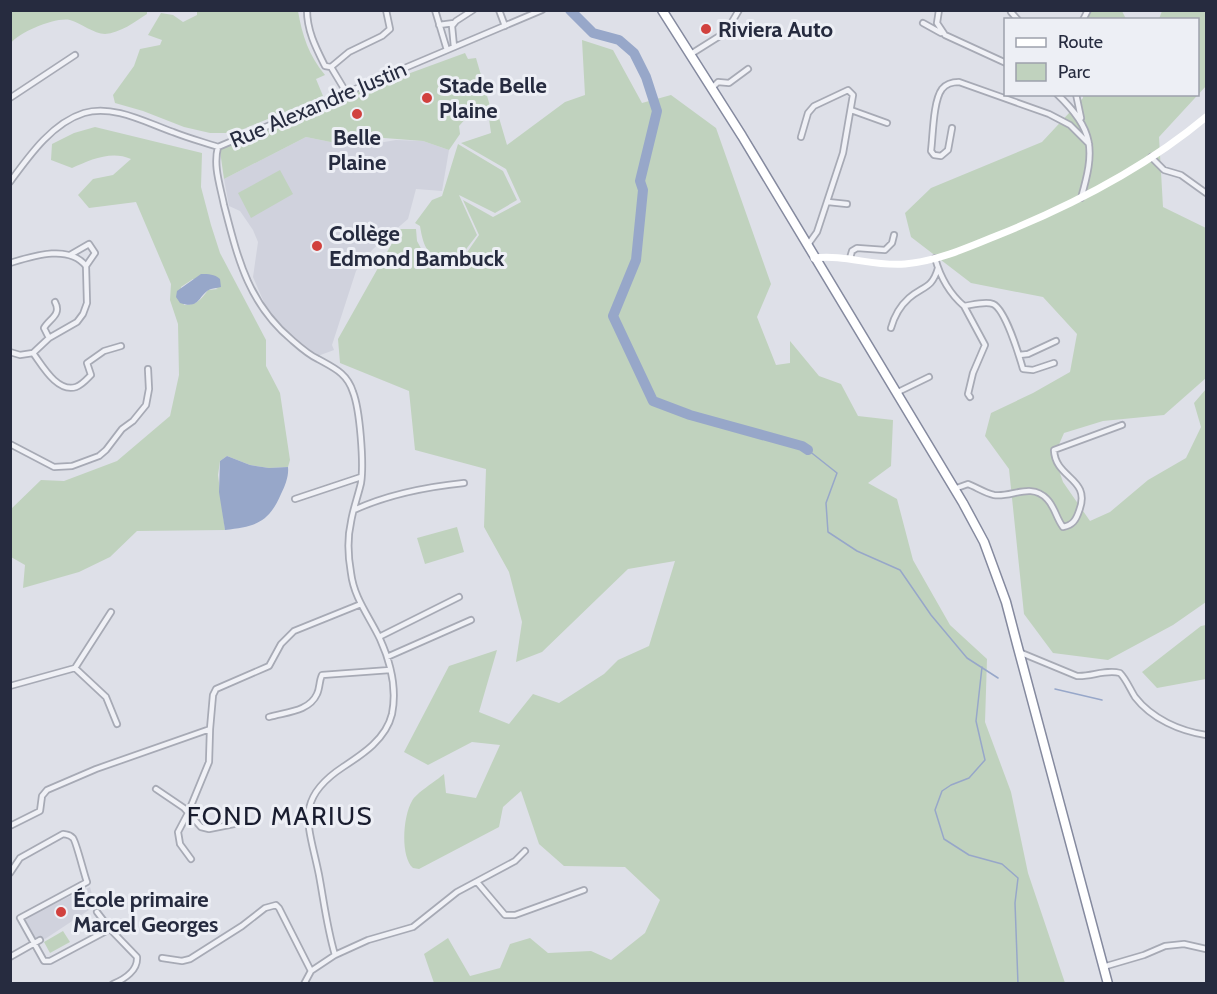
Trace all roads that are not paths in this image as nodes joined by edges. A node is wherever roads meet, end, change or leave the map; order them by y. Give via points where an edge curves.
1 (307, 10) edge
2 (386, 10) edge
3 (435, 10) edge
4 (473, 10) edge
5 (500, 10) edge
6 (663, 10) edge
7 (739, 10) edge
8 (939, 10) edge
9 (541, 11) edge
10 (454, 23) junction
11 (922, 23) dead end
12 (439, 25) junction
13 (505, 26) junction
14 (946, 36) junction
15 (454, 47) junction
16 (447, 50) junction
17 (691, 54) junction
18 (75, 55) dead end
19 (1004, 63) edge
20 (331, 67) junction
21 (748, 69) dead end
22 (712, 88) junction
23 (346, 92) junction
24 (1059, 96) edge
25 (1076, 96) edge
26 (10, 98) edge
27 (851, 110) junction
28 (1206, 117) edge
29 (1081, 120) junction
30 (887, 123) dead end
31 (952, 128) dead end
32 (801, 137) dead end
33 (1089, 144) junction
34 (218, 147) junction
35 (1151, 157) junction
36 (10, 182) edge
37 (1206, 193) edge
38 (1081, 198) junction
39 (828, 202) junction
40 (847, 204) dead end
41 (894, 235) dead end
42 (807, 246) junction
43 (69, 255) junction
44 (814, 258) junction
45 (850, 258) junction
46 (935, 258) junction
47 (10, 263) edge
48 (86, 266) junction
49 (938, 268) junction
50 (55, 302) dead end
51 (964, 306) junction
52 (891, 328) dead end
53 (49, 338) junction
54 (1056, 341) dead end
55 (121, 346) dead end
56 (10, 352) edge
57 (33, 353) junction
58 (1019, 356) junction
59 (1054, 363) dead end
60 (894, 368) dead end
61 (148, 369) dead end
62 (884, 374) junction
63 (929, 377) dead end
64 (896, 393) junction
65 (970, 397) dead end
66 (1122, 425) dead end
67 (10, 444) edge
68 (362, 477) junction
69 (464, 483) dead end
70 (954, 489) junction
71 (295, 499) dead end
72 (354, 510) junction
73 (459, 597) dead end
74 (361, 604) junction
75 (111, 612) dead end
76 (471, 620) dead end
77 (379, 637) junction
78 (1019, 652) junction
79 (387, 657) junction
80 (75, 668) junction
81 (390, 670) junction
82 (10, 686) edge
83 (269, 717) dead end
84 (117, 724) dead end
85 (210, 729) junction
86 (1206, 735) edge
87 (156, 789) dead end
88 (188, 813) junction
89 (234, 824) dead end
90 (10, 826) edge
91 (525, 851) dead end
92 (191, 859) dead end
93 (10, 873) edge
94 (477, 882) junction
95 (584, 890) dead end
96 (98, 912) dead end
97 (110, 928) junction
98 (40, 940) dead end
99 (34, 944) junction
100 (1206, 949) edge
101 (335, 955) junction
102 (10, 957) edge
103 (162, 958) dead end
104 (1104, 968) junction
105 (311, 971) junction
106 (113, 984) edge
107 (304, 984) edge
108 (1108, 984) edge

1 - 20 street via 315,44 325,66
2 - 20 street via 390,28
3 - 12 street
4 - 10 street
5 - 13 street
6 - 17 highway
7 - 17 street via 726,32
8 - 14 street via 937,23
9 - 13 street, Rue Alexandre Justin
10 - 12 street
10 - 15 street
11 - 14 street
12 - 16 street
13 - 15 street, Rue Alexandre Justin
14 - 19 street
15 - 16 street, Rue Alexandre Justin
16 - 23 street, Rue Alexandre Justin
17 - 22 highway
18 - 26 street
20 - 23 street
21 - 22 street via 729,83 718,82
22 - 42 highway
23 - 34 street, Rue Alexandre Justin
24 - 29 street
25 - 29 street
27 - 30 street
27 - 32 street via 853,95 848,90 814,106
27 - 39 street
28 - 35 main road
29 - 33 street
31 - 33 street via 948,150 941,156 934,155 941,90 959,82 1049,114 1070,125
33 - 38 street via 1089,166
34 - 36 street, Rue Alexandre Justin via 119,113 84,113 45,138
34 - 68 street via 214,159 240,265 252,293 265,314 291,340 341,372 351,385 358,411
35 - 37 street via 1164,170 1181,175
35 - 38 main road
38 - 46 main road via 1038,219
39 - 40 street
39 - 42 street
41 - 45 street via 885,250 856,248
42 - 44 highway
43 - 47 street via 40,255
43 - 48 street via 77,256
43 - 48 street via 88,244 95,253
44 - 45 main road
44 - 62 highway
45 - 46 main road via 876,264 904,264
46 - 49 street
48 - 53 street via 87,303 83,314 72,326
49 - 51 street via 950,291
49 - 52 street via 932,283 908,299
50 - 53 street via 56,315 44,328
51 - 58 street via 992,304 1001,310
51 - 65 street via 985,345 973,373
53 - 57 street
54 - 58 street
55 - 57 street via 104,351 87,363 92,375 73,388 55,381
56 - 57 street
58 - 59 street via 1027,370
60 - 62 street
61 - 67 street via 146,405 99,456 72,466 54,467
62 - 64 highway
63 - 64 street
64 - 70 highway
66 - 70 street via 1054,450 1061,469 1081,489 1083,501 1069,526 1063,527 1054,507 1035,492 995,495 968,484
68 - 71 street
68 - 72 street
69 - 72 street via 427,487
70 - 78 highway via 984,542
72 - 74 street via 349,559 352,582
73 - 77 street
74 - 77 street
74 - 85 street via 294,631 281,644 269,666 216,689
75 - 80 street
76 - 79 street
77 - 79 street
78 - 86 street via 1077,676 1120,673 1137,699 1155,716 1175,727
78 - 104 highway
79 - 81 street
80 - 82 street
80 - 84 street via 106,697
81 - 83 street via 322,675 318,693 310,703
81 - 101 street via 393,703 385,731 371,747 322,783 309,811 309,836
85 - 88 street via 209,762
85 - 90 street via 47,790 40,811
87 - 88 street
88 - 89 street via 209,829
88 - 92 street via 178,836
91 - 94 street
93 - 99 street via 20,858 54,839 66,834 76,842 87,882 20,918
94 - 95 street via 505,915 515,915
94 - 101 street via 457,892 413,927
96 - 97 street
97 - 99 street via 50,961 43,960
97 - 106 street via 136,954 138,963 125,978
98 - 99 street
99 - 102 street
100 - 104 street via 1184,944 1165,946
101 - 105 street
103 - 105 street via 190,958 276,905
104 - 108 highway
105 - 107 street

